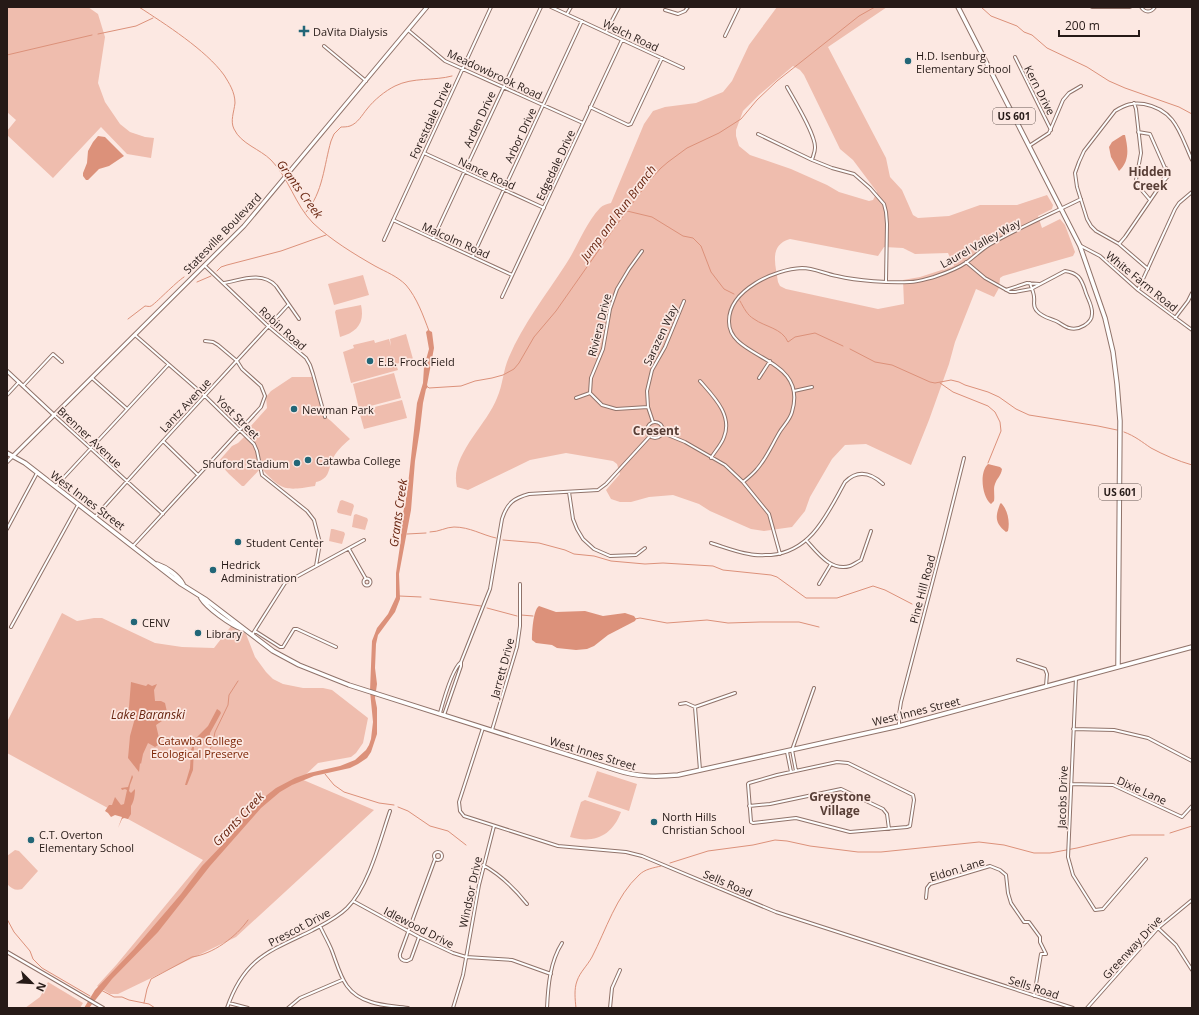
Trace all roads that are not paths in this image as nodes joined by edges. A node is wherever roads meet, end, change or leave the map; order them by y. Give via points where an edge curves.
1 (427, 7) edge
2 (491, 7) edge
3 (540, 7) edge
4 (551, 7) edge
5 (571, 7) edge
6 (619, 7) edge
7 (688, 7) edge
8 (739, 7) edge
9 (958, 7) edge
10 (1092, 7) edge
11 (1130, 7) edge
12 (1141, 7) edge
13 (1155, 7) edge
14 (665, 10) dead end
15 (567, 14) junction
16 (582, 21) junction
17 (408, 30) junction
18 (606, 32) junction
19 (726, 36) dead end
20 (622, 40) junction
21 (324, 46) dead end
22 (1015, 57) dead end
23 (662, 58) junction
24 (683, 68) dead end
25 (463, 69) junction
26 (366, 81) junction
27 (1081, 86) dead end
28 (787, 87) dead end
29 (502, 88) junction
30 (1134, 103) junction
31 (543, 105) junction
32 (590, 107) junction
33 (583, 123) junction
34 (1051, 130) junction
35 (1138, 132) junction
36 (758, 134) dead end
37 (1029, 146) junction
38 (424, 153) junction
39 (812, 160) junction
40 (1192, 160) edge
41 (464, 171) junction
42 (504, 190) junction
43 (1192, 192) edge
44 (1082, 199) junction
45 (1150, 200) junction
46 (544, 208) junction
47 (1061, 209) junction
48 (393, 220) junction
49 (433, 239) junction
50 (384, 240) dead end
51 (1119, 244) junction
52 (1080, 246) junction
53 (642, 251) dead end
54 (474, 256) junction
55 (966, 262) junction
56 (205, 266) junction
57 (1148, 269) junction
58 (512, 275) junction
59 (886, 281) junction
60 (224, 283) junction
61 (1030, 283) junction
62 (1039, 284) junction
63 (1031, 289) junction
64 (1006, 290) junction
65 (1138, 290) junction
66 (1192, 293) edge
67 (502, 297) dead end
68 (684, 301) dead end
69 (288, 305) junction
70 (1175, 318) junction
71 (298, 319) dead end
72 (269, 327) junction
73 (1192, 330) edge
74 (135, 335) junction
75 (205, 341) dead end
76 (237, 361) junction
77 (770, 361) junction
78 (62, 362) dead end
79 (168, 365) junction
80 (7, 371) edge
81 (92, 378) junction
82 (759, 378) dead end
83 (700, 381) dead end
84 (19, 382) junction
85 (23, 386) junction
86 (812, 387) dead end
87 (794, 392) junction
88 (590, 393) junction
89 (7, 395) edge
90 (205, 396) junction
91 (576, 398) dead end
92 (648, 407) junction
93 (126, 408) junction
94 (54, 415) junction
95 (325, 417) dead end
96 (654, 422) junction
97 (240, 430) junction
98 (663, 433) junction
99 (650, 436) junction
100 (163, 441) junction
101 (90, 448) junction
102 (7, 453) edge
103 (13, 456) junction
104 (711, 458) junction
105 (964, 458) dead end
106 (7, 462) edge
107 (37, 473) junction
108 (198, 475) junction
109 (127, 482) junction
110 (743, 482) junction
111 (884, 484) dead end
112 (55, 487) junction
113 (569, 492) junction
114 (78, 505) junction
115 (162, 514) junction
116 (95, 517) junction
117 (7, 529) edge
118 (871, 531) dead end
119 (364, 540) dead end
120 (806, 540) junction
121 (711, 543) dead end
122 (133, 546) junction
123 (645, 548) dead end
124 (349, 549) junction
125 (780, 554) junction
126 (831, 564) junction
127 (316, 566) junction
128 (366, 579) dead end
129 (520, 584) dead end
130 (819, 584) dead end
131 (11, 627) dead end
132 (255, 631) junction
133 (251, 636) junction
134 (336, 647) dead end
135 (1192, 647) edge
136 (1018, 660) dead end
137 (461, 662) junction
138 (1118, 667) junction
139 (1076, 678) junction
140 (1046, 687) junction
141 (814, 688) dead end
142 (735, 693) dead end
143 (446, 695) junction
144 (450, 697) junction
145 (680, 704) dead end
146 (695, 707) junction
147 (439, 714) junction
148 (444, 715) junction
149 (899, 726) junction
150 (483, 728) junction
151 (1073, 729) junction
152 (492, 730) junction
153 (792, 750) junction
154 (787, 752) junction
155 (1192, 761) edge
156 (700, 770) junction
157 (796, 771) junction
158 (791, 772) junction
159 (1071, 784) junction
160 (750, 806) junction
161 (1192, 806) edge
162 (390, 811) dead end
163 (494, 826) junction
164 (889, 829) junction
165 (435, 858) dead end
166 (1146, 859) dead end
167 (483, 865) junction
168 (926, 898) dead end
169 (1192, 900) edge
170 (354, 901) junction
171 (527, 904) dead end
172 (320, 926) junction
173 (1158, 928) junction
174 (408, 931) junction
175 (419, 937) junction
176 (562, 942) dead end
177 (7, 952) edge
178 (466, 957) junction
179 (620, 970) dead end
180 (1192, 970) edge
181 (550, 974) junction
182 (342, 980) junction
183 (1034, 996) junction
184 (229, 1003) junction
185 (397, 1007) edge
186 (103, 1008) edge
187 (227, 1008) edge
188 (248, 1008) edge
189 (288, 1008) edge
190 (408, 1008) edge
191 (452, 1008) edge
192 (547, 1008) edge
193 (610, 1008) edge
194 (1073, 1008) edge
195 (1087, 1008) edge

1 - 17 main road, Statesville Boulevard
2 - 25 street, Forestdale Drive
3 - 29 street, Arden Drive
4 - 15 street, Welch Road
5 - 15 street
6 - 18 street
7 - 14 street via 678,14
8 - 19 street
9 - 37 main road, US 601
10 - 11 street
12 - 13 street via 1149,12
15 - 16 street, Welch Road
16 - 18 street, Welch Road
16 - 31 street, Arbor Drive
17 - 25 street, Meadowbrook Road via 445,61
17 - 26 main road, Statesville Boulevard
18 - 20 street, Welch Road
20 - 23 street, Welch Road
20 - 32 street, Edgedale Drive
21 - 26 street
22 - 34 street, Kern Drive
23 - 24 street, Welch Road
23 - 32 street via 630,124
25 - 29 street, Meadowbrook Road
25 - 38 street, Forestdale Drive
26 - 56 main road, Statesville Boulevard via 244,226
27 - 34 street via 1063,100
28 - 39 street via 815,142
29 - 31 street, Meadowbrook Road
29 - 41 street, Arden Drive
30 - 35 street
30 - 40 street via 1160,108 1167,113 1173,120
30 - 44 street via 1115,111 1084,151 1075,173
31 - 33 street, Meadowbrook Road
31 - 42 street, Arbor Drive
32 - 33 street, Edgedale Drive
33 - 46 street, Edgedale Drive
34 - 37 street
35 - 45 street via 1141,153 1136,180
35 - 45 street via 1150,134 1165,168 1162,183
36 - 39 street
37 - 47 main road, US 601
38 - 41 street, Nance Road
38 - 48 street, Forestdale Drive
39 - 59 street via 854,174 884,204 887,224
41 - 42 street, Nance Road
41 - 49 street, Arden Drive
42 - 46 street, Nance Road
42 - 54 street, Arbor Drive
43 - 57 street via 1175,209
44 - 47 street, Laurel Valley Way
44 - 51 street via 1091,226
45 - 51 street
46 - 58 street, Edgedale Drive
47 - 52 main road, US 601
47 - 55 street, Laurel Valley Way via 988,246
48 - 49 street, Malcolm Road
48 - 50 street, Forestdale Drive
49 - 54 street, Malcolm Road
51 - 57 street
52 - 65 street, White Farm Road via 1100,256
52 - 138 main road, US 601 via 1105,318 1117,384 1120,421
53 - 88 street, Riviera Drive via 614,296 603,349 591,378
54 - 58 street, Malcolm Road
55 - 59 street, Laurel Valley Way via 951,271 913,282
55 - 64 street via 985,278
56 - 60 street, Robin Road
56 - 74 main road, Statesville Boulevard
57 - 65 street
58 - 67 street, Edgedale Drive
59 - 77 street, Laurel Valley Way via 838,276 803,268 784,270 751,286 733,304 729,314 729,328 737,341
60 - 69 street via 252,277 266,278 276,286
60 - 72 street, Robin Road
61 - 62 street
61 - 63 street
61 - 64 street
62 - 63 street
62 - 63 street via 1065,271 1076,274 1083,282 1091,305 1093,313 1090,320 1076,329 1042,316 1033,304
63 - 64 street via 1015,292
65 - 70 street, White Farm Road
66 - 70 street
68 - 92 street, Sarazen Way via 665,347 652,370 647,391
69 - 71 street
69 - 72 street, Lantz Avenue
70 - 73 street, White Farm Road
72 - 76 street, Lantz Avenue
72 - 95 street, Robin Road via 306,358
74 - 79 street, Yost Street
74 - 81 main road, Statesville Boulevard
75 - 76 street via 214,342
76 - 90 street, Lantz Avenue
76 - 97 street via 261,386 265,396 261,407
77 - 82 street
77 - 87 street, Laurel Valley Way via 788,376
78 - 85 street via 53,354
79 - 90 street, Yost Street
79 - 93 street
80 - 84 street, Brenner Avenue
81 - 93 street
81 - 94 main road, Statesville Boulevard
83 - 104 street via 721,406 726,420 725,437
84 - 85 street, Brenner Avenue
84 - 89 street
85 - 94 street, Brenner Avenue
86 - 87 street
87 - 110 street, Laurel Valley Way via 792,414 758,469
88 - 91 street
88 - 92 street via 602,405 616,409
90 - 97 street, Yost Street
90 - 100 street, Lantz Avenue
92 - 96 street, Sarazen Way
93 - 101 street
94 - 101 street, Brenner Avenue
94 - 103 main road, Statesville Boulevard
96 - 98 street via 661,424
96 - 99 street via 647,430
97 - 108 street
97 - 127 street, Yost Street via 256,446 262,475 307,511 314,520 320,542
98 - 99 street via 657,438
98 - 104 street via 685,442
99 - 113 street via 602,488 594,491
100 - 108 street
100 - 109 street, Lantz Avenue
101 - 109 street, Brenner Avenue
101 - 112 street
102 - 103 main road, West Innes Street
103 - 106 street
103 - 107 main road, West Innes Street
104 - 110 street via 725,465
105 - 149 street, Pine Hill Road via 901,702
107 - 112 main road, West Innes Street
107 - 117 street
108 - 115 street
109 - 115 street, Brenner Avenue
109 - 116 street, Lantz Avenue
110 - 125 street via 769,514
111 - 120 street via 867,474 851,475 816,532
112 - 114 main road, West Innes Street
113 - 123 street via 577,529 583,539 594,548 610,556 636,555
113 - 137 street via 529,494 511,502 505,509 490,589
114 - 116 main road, West Innes Street
114 - 131 street
115 - 122 street
116 - 122 main road, West Innes Street
118 - 126 street via 861,560 849,566 837,567
119 - 124 street
120 - 125 street via 798,547
120 - 126 street
121 - 125 street via 750,555
122 - 133 main road, West Innes Street via 201,597 203,602 235,627
124 - 127 street
124 - 128 street
126 - 130 street
127 - 132 street via 285,583
129 - 152 street, Jarrett Drive via 517,647
132 - 133 street
132 - 134 street via 280,647 283,647 294,629
133 - 147 main road, West Innes Street via 299,665 332,679
135 - 138 main road, West Innes Street
136 - 140 street via 1045,669
137 - 143 street
137 - 144 street
138 - 139 main road, West Innes Street
139 - 140 main road, West Innes Street
139 - 151 street, Jacobs Drive
140 - 149 main road, West Innes Street
141 - 153 street
142 - 146 street
143 - 144 street
143 - 147 street
144 - 148 street
145 - 146 street via 686,703
146 - 156 street
147 - 148 main road, West Innes Street
148 - 150 main road, West Innes Street
149 - 153 main road, West Innes Street
150 - 152 main road, West Innes Street
150 - 163 street, Sells Road via 459,808 464,816
151 - 155 street via 1114,730 1148,738
151 - 159 street, Jacobs Drive
152 - 156 main road, West Innes Street via 630,775 659,777
153 - 154 main road, West Innes Street
153 - 157 street
154 - 156 main road, West Innes Street
154 - 158 street
157 - 158 street
157 - 164 street via 844,762 913,795 910,826
158 - 160 street via 749,783
159 - 161 street, Dixie Lane via 1113,785 1182,817
159 - 166 street, Jacobs Drive via 1068,857 1073,875 1095,910 1103,909
160 - 164 street via 750,820 753,823 796,818 850,832
160 - 164 street via 841,789 883,809 887,814
162 - 170 street, Prescot Drive via 364,882
163 - 167 street, Windsor Drive
163 - 183 street, Sells Road via 558,846 626,852 642,856 776,912
165 - 174 street
167 - 171 street via 510,884
167 - 178 street, Windsor Drive
168 - 183 street, Eldon Lane via 930,884 990,866 1006,875 1012,903 1024,922 1029,922 1040,937 1046,954 1041,954
169 - 173 street, Greenway Drive
170 - 172 street, Prescot Drive via 340,914
170 - 174 street, Idlewood Drive
172 - 182 street
172 - 184 street, Prescot Drive via 268,952 256,961 237,983
173 - 180 street via 1176,945
173 - 195 street, Greenway Drive
174 - 175 street, Idlewood Drive
174 - 175 street via 400,954 402,960 411,959
175 - 178 street, Idlewood Drive
176 - 181 street
177 - 186 street
178 - 181 street, Idlewood Drive via 512,960
178 - 191 street, Windsor Drive via 460,987
179 - 193 street via 612,988
181 - 192 street
182 - 185 street via 363,999
182 - 189 street via 300,998
183 - 194 street, Sells Road
184 - 187 street, Prescot Drive
184 - 188 street
185 - 190 street

